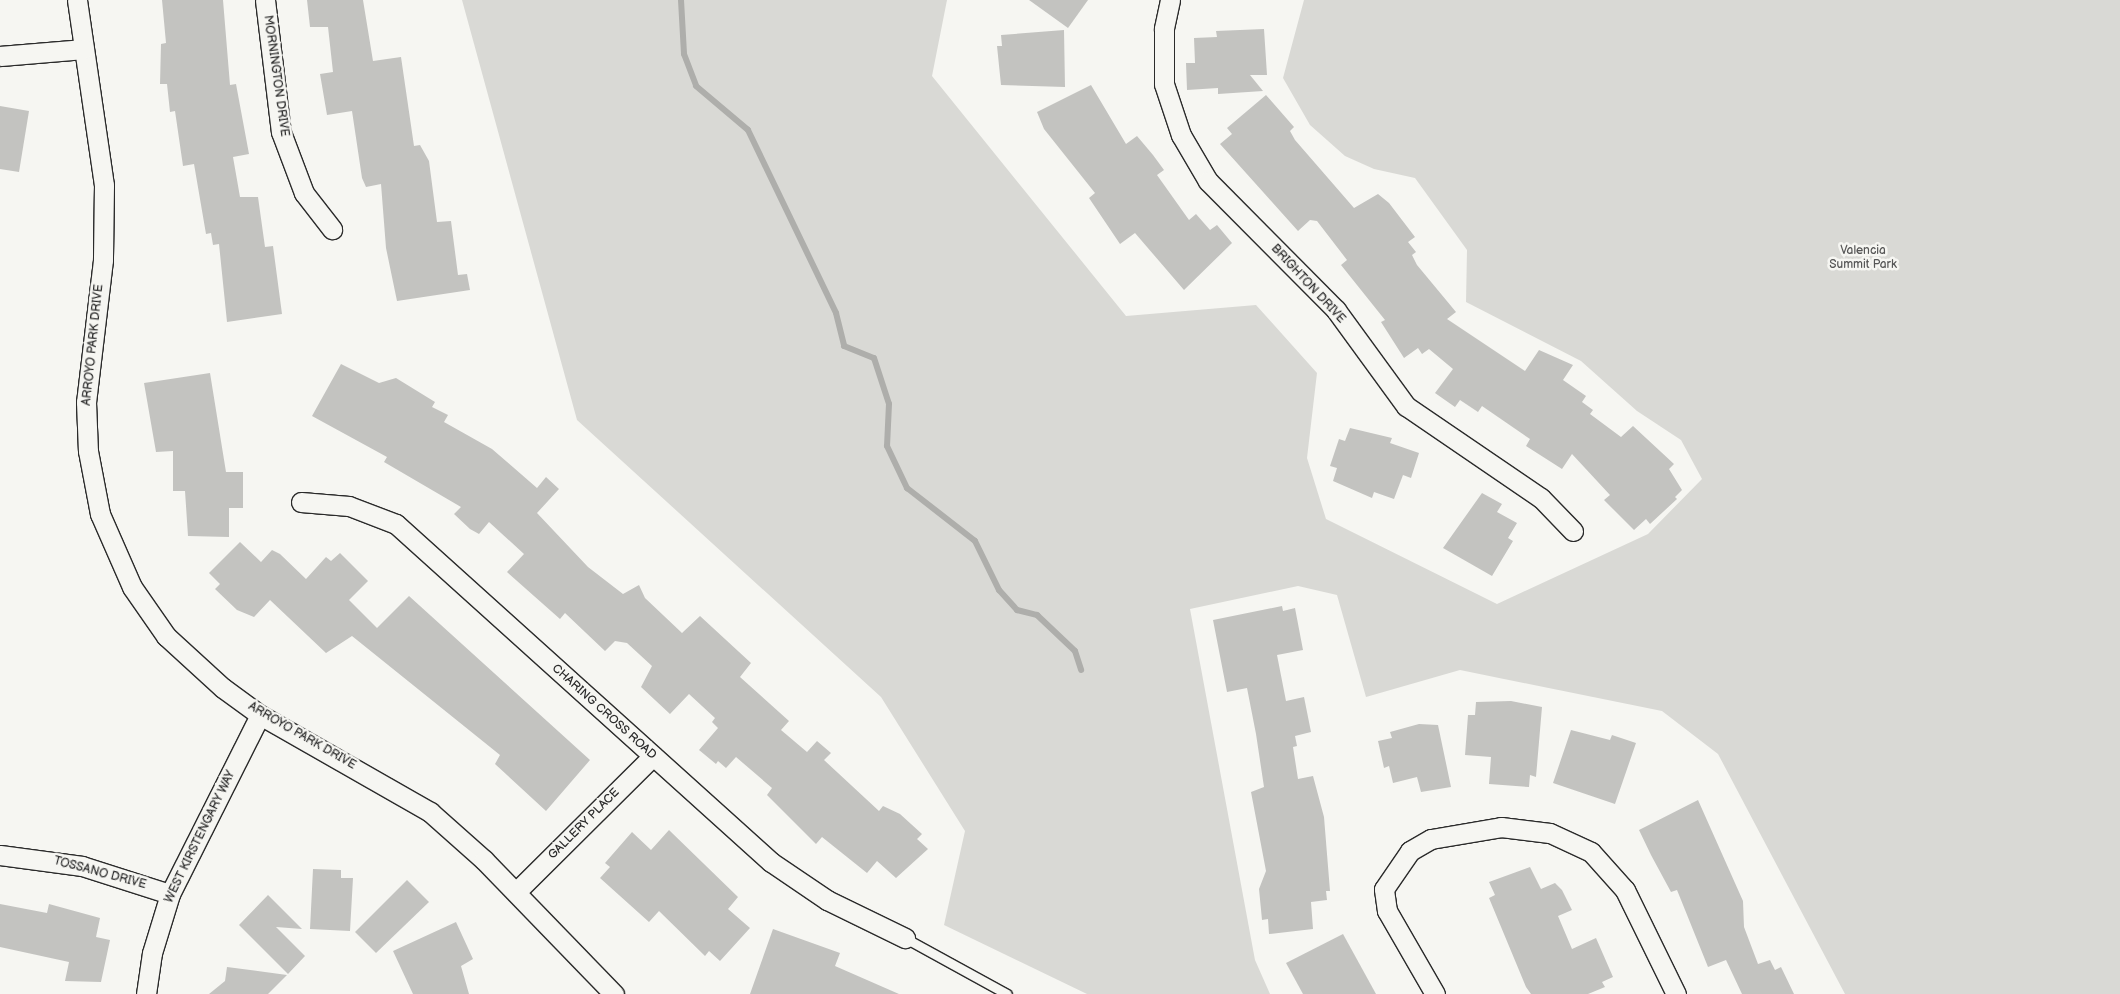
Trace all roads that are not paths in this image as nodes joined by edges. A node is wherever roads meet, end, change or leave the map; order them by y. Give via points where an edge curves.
1 (77, 0) edge
2 (265, 0) edge
3 (1170, 0) edge
4 (84, 50) junction
5 (0, 56) edge
6 (332, 229) dead end
7 (301, 502) dead end
8 (1573, 531) dead end
9 (260, 714) junction
10 (653, 756) junction
11 (0, 855) edge
12 (516, 892) junction
13 (170, 894) junction
14 (905, 938) joint
15 (146, 994) edge
16 (614, 994) edge
17 (1007, 994) edge
18 (1435, 994) edge
19 (1676, 994) edge

1 - 4 street, ARROYO PARK DRIVE
2 - 6 street, MORNINGTON DRIVE via 281,132 304,193
3 - 8 street, BRIGHTON DRIVE via 1164,29 1164,84 1181,135 1208,181 1336,310 1406,406 1541,498
4 - 5 street
4 - 9 street, ARROYO PARK DRIVE via 104,186 103,260 86,402 88,451 100,514 132,587 166,636 223,688
7 - 10 street, CHARING CROSS ROAD via 349,506 396,524
9 - 12 street, ARROYO PARK DRIVE via 430,812
9 - 13 street, WEST KIRSTENGARY WAY
10 - 12 street, GALLERY PLACE
10 - 14 street, CHARING CROSS ROAD via 771,862 827,900
11 - 13 street, TOSSANO DRIVE via 82,866
12 - 16 street, ARROYO PARK DRIVE
13 - 15 street, WEST KIRSTENGARY WAY via 152,953
14 - 17 lane
18 - 19 street via 1388,911 1384,889 1410,851 1432,839 1501,827 1550,833 1591,852 1625,890

